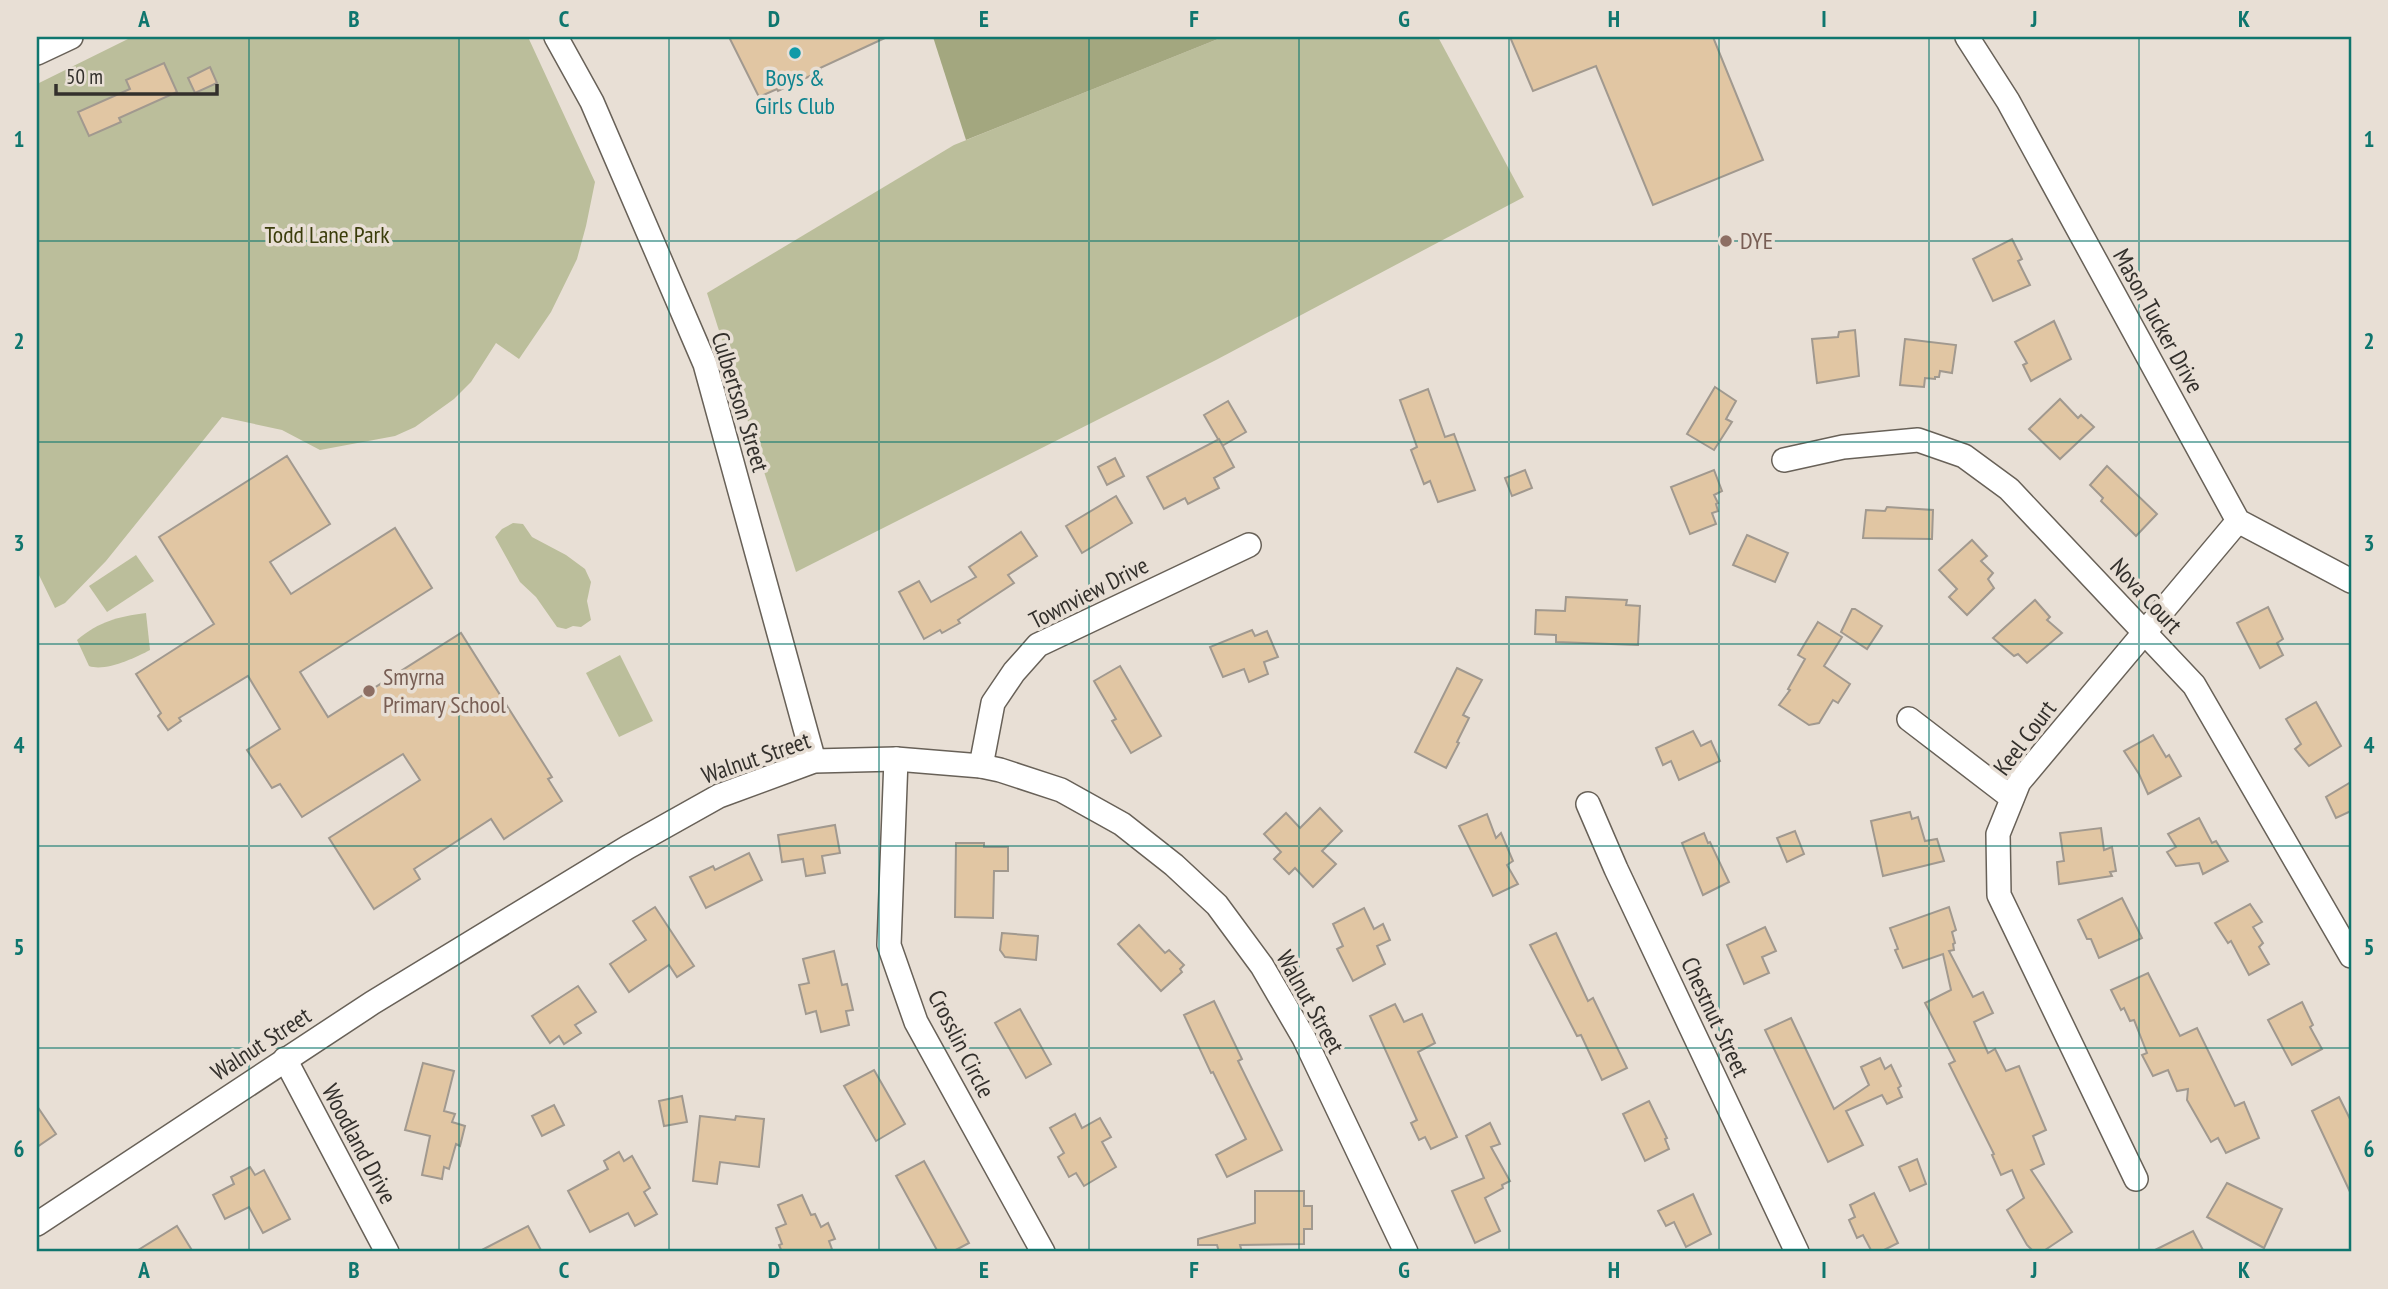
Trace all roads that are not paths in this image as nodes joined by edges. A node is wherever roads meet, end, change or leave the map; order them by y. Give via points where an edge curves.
1 (71, 37) edge
2 (556, 37) edge
3 (1967, 37) edge
4 (37, 53) edge
5 (1784, 460) dead end
6 (2238, 521) junction
7 (1249, 545) dead end
8 (2351, 581) edge
9 (2144, 632) junction
10 (1909, 719) dead end
11 (896, 759) junction
12 (814, 761) junction
13 (981, 766) junction
14 (2012, 799) junction
15 (1588, 804) dead end
16 (2351, 956) edge
17 (285, 1059) junction
18 (2136, 1179) dead end
19 (37, 1224) edge
20 (387, 1252) edge
21 (1043, 1252) edge
22 (1406, 1252) edge
23 (1797, 1252) edge

1 - 4 street
2 - 12 street, Culbertson Street via 592,102 705,364
3 - 6 street, Mason Tucker Drive via 2008,101
5 - 9 street, Nova Court via 1843,447 1918,440 1964,456 2009,489
6 - 8 street
6 - 9 street, Keel Court
7 - 13 street, Townview Drive via 1038,645 993,703
9 - 14 street, Keel Court via 2019,782
9 - 16 street, Nova Court via 2194,685
10 - 14 street
11 - 12 street, Walnut Street
11 - 13 street, Walnut Street
11 - 21 street, Crosslin Circle via 889,945 916,1022
12 - 17 street, Walnut Street via 719,796 628,846
13 - 22 street, Walnut Street via 1061,790 1122,824 1217,905 1262,965 1304,1038
14 - 18 street, Keel Court via 1997,834 1999,895
15 - 23 street, Chestnut Street
17 - 19 street, Walnut Street
17 - 20 street, Woodland Drive

